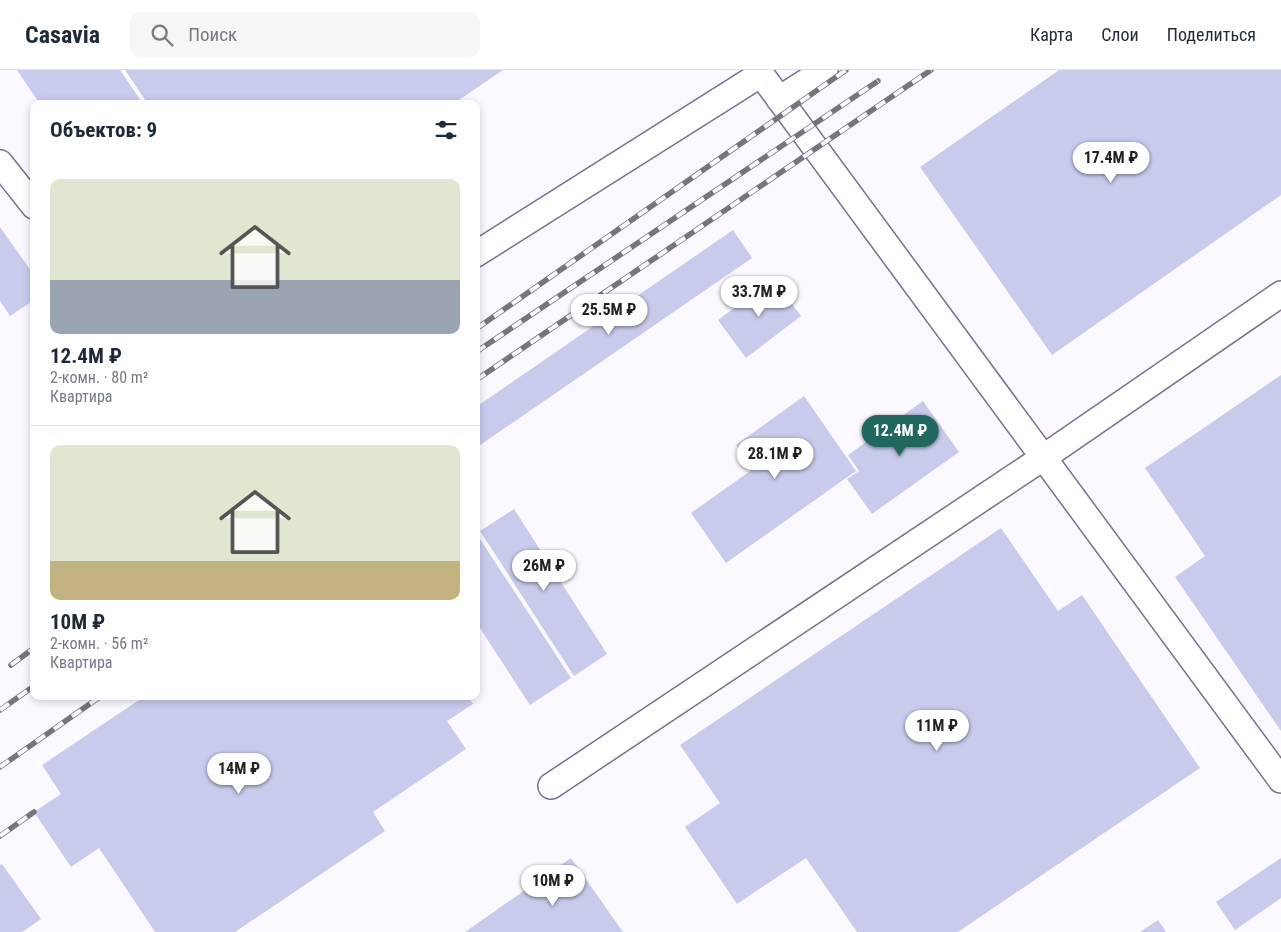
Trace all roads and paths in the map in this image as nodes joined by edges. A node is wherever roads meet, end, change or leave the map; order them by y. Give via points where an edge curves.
1 (825, 70) edge
2 (759, 72) edge
3 (779, 99) junction
4 (0, 163) edge
5 (30, 201) edge
6 (480, 251) edge
7 (1281, 294) edge
8 (1044, 457) junction
9 (1281, 780) edge
10 (551, 786) dead end

1 - 3 lane
2 - 3 lane
2 - 6 lane
3 - 8 lane
4 - 5 lane
7 - 8 lane
8 - 9 lane
8 - 10 lane

